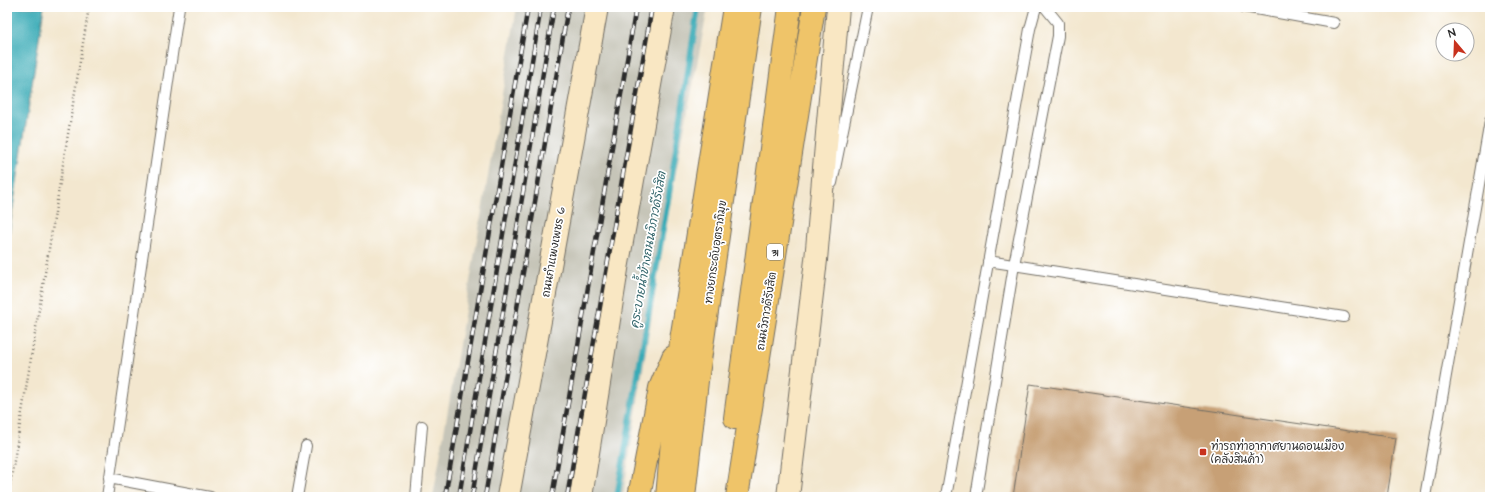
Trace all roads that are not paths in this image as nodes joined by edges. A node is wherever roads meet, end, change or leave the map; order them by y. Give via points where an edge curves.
1 (179, 7) edge
2 (597, 7) edge
3 (664, 7) edge
4 (734, 7) edge
5 (751, 7) edge
6 (790, 7) edge
7 (814, 7) edge
8 (838, 7) edge
9 (868, 7) edge
10 (1036, 7) edge
11 (1045, 7) edge
12 (1244, 7) edge
13 (1334, 23) dead end
14 (1490, 121) edge
15 (816, 260) junction
16 (988, 261) junction
17 (1014, 264) junction
18 (1344, 317) dead end
19 (681, 340) junction
20 (422, 426) dead end
21 (306, 446) dead end
22 (110, 478) junction
23 (107, 497) edge
24 (210, 497) edge
25 (297, 497) edge
26 (416, 497) edge
27 (508, 497) edge
28 (581, 497) edge
29 (639, 497) edge
30 (667, 497) edge
31 (684, 497) edge
32 (725, 497) edge
33 (737, 497) edge
34 (788, 497) edge
35 (946, 497) edge
36 (976, 497) edge
37 (1425, 497) edge

1 - 22 lane
2 - 27 main road, ถนนกำแพงเพชร 6
3 - 28 main road via 617,269
4 - 19 highway
5 - 31 highway, ทางยกระดับอุตราภิมุข
6 - 32 highway, 31
7 - 33 highway, ถนนวิภาวดีรังสิต / 31
8 - 15 main road
9 - 15 lane
10 - 16 lane
11 - 17 lane via 1058,23 1058,36
12 - 13 lane
14 - 37 lane
15 - 34 main road
16 - 17 lane
16 - 35 lane
17 - 18 lane
17 - 36 lane
19 - 29 highway via 660,388
19 - 30 highway
20 - 26 lane
21 - 25 lane
22 - 23 lane
22 - 24 lane

